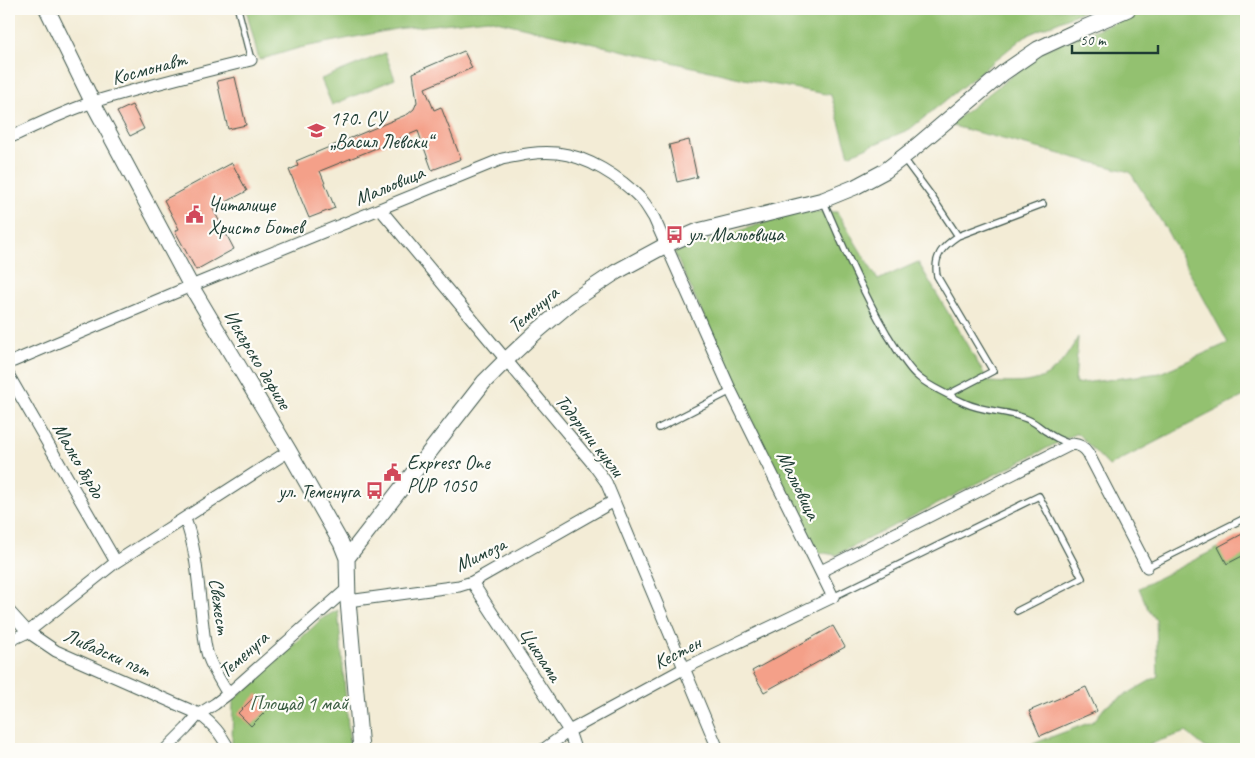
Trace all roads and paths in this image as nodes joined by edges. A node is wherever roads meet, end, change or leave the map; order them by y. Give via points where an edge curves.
1 (47, 9) edge
2 (238, 9) edge
3 (1128, 9) edge
4 (251, 60) joint
5 (93, 103) junction
6 (9, 138) edge
7 (903, 157) junction
8 (823, 200) junction
9 (1043, 204) dead end
10 (381, 210) junction
11 (958, 236) junction
12 (666, 245) junction
13 (191, 286) junction
14 (506, 360) junction
15 (9, 363) edge
16 (9, 376) edge
17 (731, 391) junction
18 (949, 394) junction
19 (659, 428) dead end
20 (1072, 444) junction
21 (289, 451) junction
22 (614, 501) junction
23 (1245, 518) dead end
24 (185, 519) junction
25 (347, 558) junction
26 (116, 562) junction
27 (1147, 567) joint
28 (821, 571) junction
29 (472, 582) junction
30 (348, 594) junction
31 (833, 597) junction
32 (9, 611) edge
33 (1017, 611) dead end
34 (28, 632) junction
35 (9, 641) edge
36 (685, 668) junction
37 (228, 694) junction
38 (199, 714) junction
39 (569, 731) junction
40 (166, 749) edge
41 (229, 749) edge
42 (361, 749) edge
43 (544, 749) edge
44 (575, 749) edge
45 (718, 749) edge

1 - 5 street, Искърско дефиле
2 - 4 lane, Космонавт
3 - 7 street, Теменуга via 1038,49
4 - 5 street, Космонавт
5 - 6 street, Космонавт
5 - 13 street, Искърско дефиле
7 - 8 street, Теменуга via 885,171
7 - 11 lane
8 - 12 street, Теменуга via 698,232
8 - 18 lane via 856,275 893,344 916,375
9 - 11 lane
10 - 12 street, Мальовица via 502,159 529,153 557,153 586,161 626,185 654,218
10 - 13 street, Мальовица
10 - 14 street, Тодорини кукли
11 - 18 lane via 946,244 938,256 935,265 937,276 992,371
12 - 14 street, Теменуга via 574,300
12 - 17 street, Мальовица
13 - 15 street, Мальовица
13 - 21 street, Искърско дефиле
14 - 22 street, Тодорини кукли via 593,464
14 - 25 street, Теменуга via 484,382
16 - 26 street, Малко бърдо
17 - 19 lane
17 - 28 street, Мальовица
18 - 20 lane via 982,409 1008,412 1032,421 1049,434
20 - 27 street via 1088,453
20 - 28 street
21 - 24 street
21 - 25 street, Искърско дефиле
22 - 29 street, Мимоза
22 - 36 street, Тодорини кукли
23 - 27 lane
24 - 26 street
24 - 37 street, Свежест via 194,550 208,656
25 - 30 street, Искърско дефиле
26 - 34 street
28 - 31 street, Мальовица
29 - 30 street, Мимоза via 460,586
29 - 39 street, Циклама
30 - 37 street, Теменуга
30 - 42 street, Искърско дефиле
31 - 33 lane via 1039,496 1082,578
31 - 36 street, Кестен
32 - 34 street, Ливадски път
34 - 35 street
34 - 38 street, Ливадски път via 56,651
36 - 39 street, Кестен
36 - 45 street, Тодорини кукли
37 - 38 street, Теменуга
38 - 40 street, Теменуга
38 - 41 street, Ливадски път via 210,721
39 - 43 street, Кестен
39 - 44 street, Циклама

